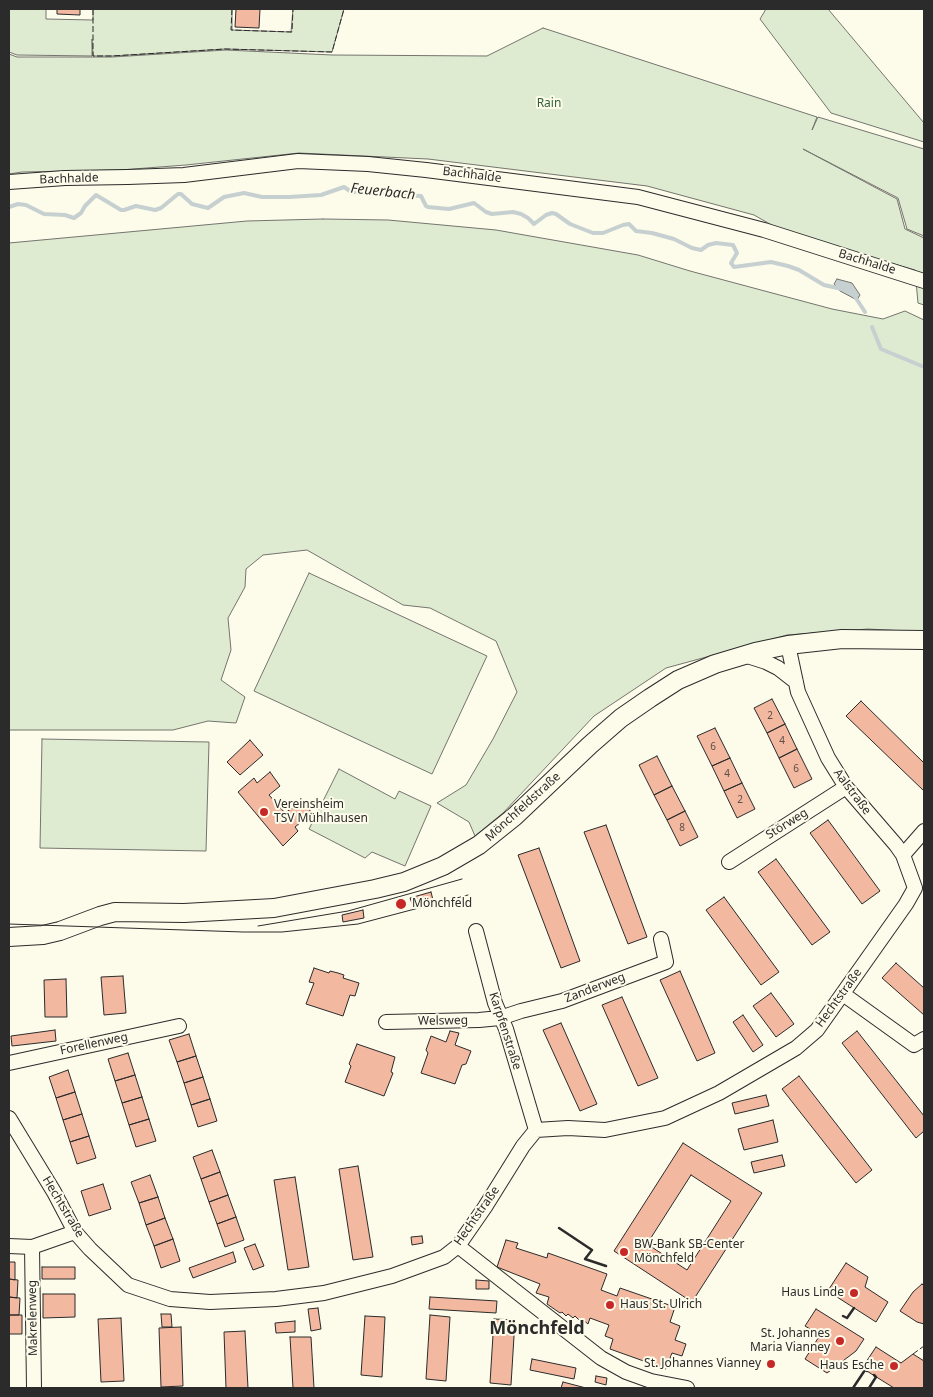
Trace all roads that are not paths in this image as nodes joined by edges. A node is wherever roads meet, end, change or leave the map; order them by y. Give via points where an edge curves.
1 (9, 182) edge
2 (924, 280) edge
3 (924, 640) edge
4 (788, 645) junction
5 (744, 655) junction
6 (796, 682) junction
7 (846, 787) junction
8 (924, 831) edge
9 (903, 855) junction
10 (729, 862) dead end
11 (920, 887) edge
12 (476, 931) dead end
13 (9, 937) edge
14 (661, 939) dead end
15 (843, 994) junction
16 (500, 1018) junction
17 (386, 1022) dead end
18 (179, 1026) dead end
19 (924, 1039) edge
20 (9, 1063) edge
21 (9, 1118) edge
22 (536, 1130) junction
23 (75, 1232) junction
24 (9, 1246) edge
25 (458, 1246) junction
26 (32, 1247) junction
27 (34, 1388) edge
28 (687, 1388) edge

1 - 2 street, Bachhalde via 184,174 298,161 426,170 638,197 764,230
3 - 4 main road, Mönchfeldstraße via 842,639
4 - 5 main road, Mönchfeldstraße
4 - 6 street, Aalstraße
5 - 6 street via 778,668
5 - 13 main road, Mönchfeldstraße via 678,680 650,698 621,718 479,846 425,874 375,889 274,908 184,913 115,912 44,935
6 - 7 street, Aalstraße via 828,758
7 - 9 street, Aalstraße
7 - 10 street, Störweg
8 - 9 street
9 - 11 street, Aalstraße
11 - 15 street, Hechtstraße
12 - 16 street, Karpfenstraße
14 - 16 street, Zanderweg via 666,962 562,1001
15 - 19 street via 914,1045
15 - 22 street, Hechtstraße via 817,1030 796,1048 719,1093 665,1118 605,1130
16 - 17 street, Welsweg
16 - 22 street, Karpfenstraße
18 - 20 street, Forellenweg
21 - 23 street, Hechtstraße
22 - 25 street, Hechtstraße
23 - 25 street, Hechtstraße via 128,1285 170,1299 210,1302 324,1293 397,1275 444,1257
23 - 26 street
24 - 26 street
25 - 28 street via 601,1358 651,1381
26 - 27 street, Makrelenweg

